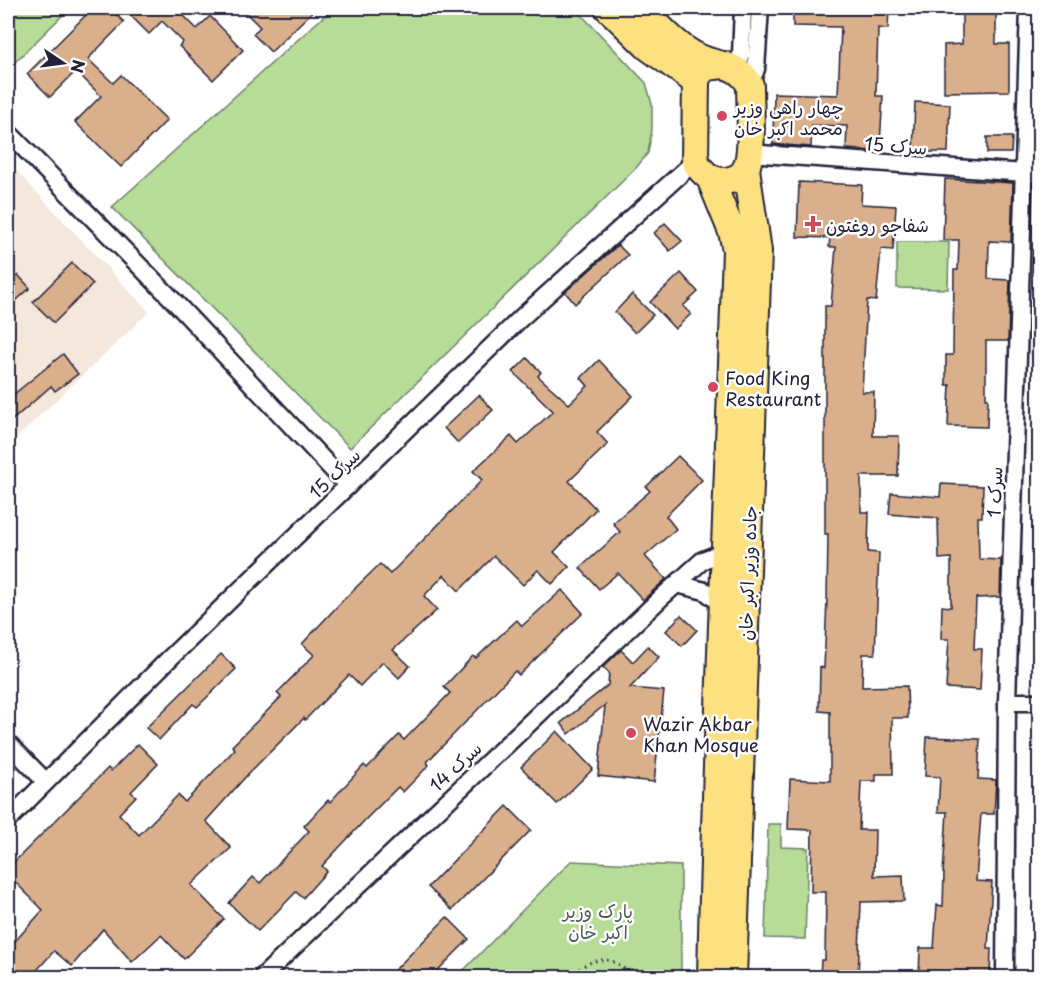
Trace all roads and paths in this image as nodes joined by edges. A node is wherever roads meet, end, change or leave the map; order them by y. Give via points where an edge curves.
1 (608, 8) edge
2 (640, 8) edge
3 (743, 8) edge
4 (760, 8) edge
5 (1029, 8) edge
6 (737, 73) junction
7 (696, 82) junction
8 (8, 132) edge
9 (748, 161) junction
10 (703, 170) junction
11 (1031, 174) edge
12 (348, 486) junction
13 (726, 550) junction
14 (677, 584) junction
15 (724, 606) junction
16 (1007, 702) junction
17 (1040, 702) edge
18 (8, 743) edge
19 (46, 782) junction
20 (8, 820) edge
21 (261, 978) edge
22 (571, 978) edge
23 (631, 978) edge
24 (711, 978) edge
25 (733, 978) edge
26 (1005, 978) edge

1 - 7 main road via 648,47
2 - 6 main road via 680,45
3 - 6 street
4 - 6 street via 756,69
5 - 11 street, سرک 1
6 - 7 main road via 706,67
6 - 9 main road, جاده وزیر اکبر خان
7 - 10 main road
8 - 12 street
9 - 10 main road via 742,174 732,179 721,181
9 - 11 street, سرک 15
9 - 25 main road, جاده وزیر اکبر خان via 758,250
10 - 12 street, سرک 15 via 522,317
10 - 13 main road via 732,232 735,250
11 - 16 street, سرک 1
12 - 19 street, سرک 15
13 - 14 street, سرک 14 via 702,560
13 - 15 main road
14 - 15 street via 705,591
14 - 21 street, سرک 14
15 - 24 main road
16 - 17 street
16 - 26 street, سرک 1
18 - 19 street
19 - 20 street, سرک 15
22 - 23 path via 583,964 603,959 622,966

